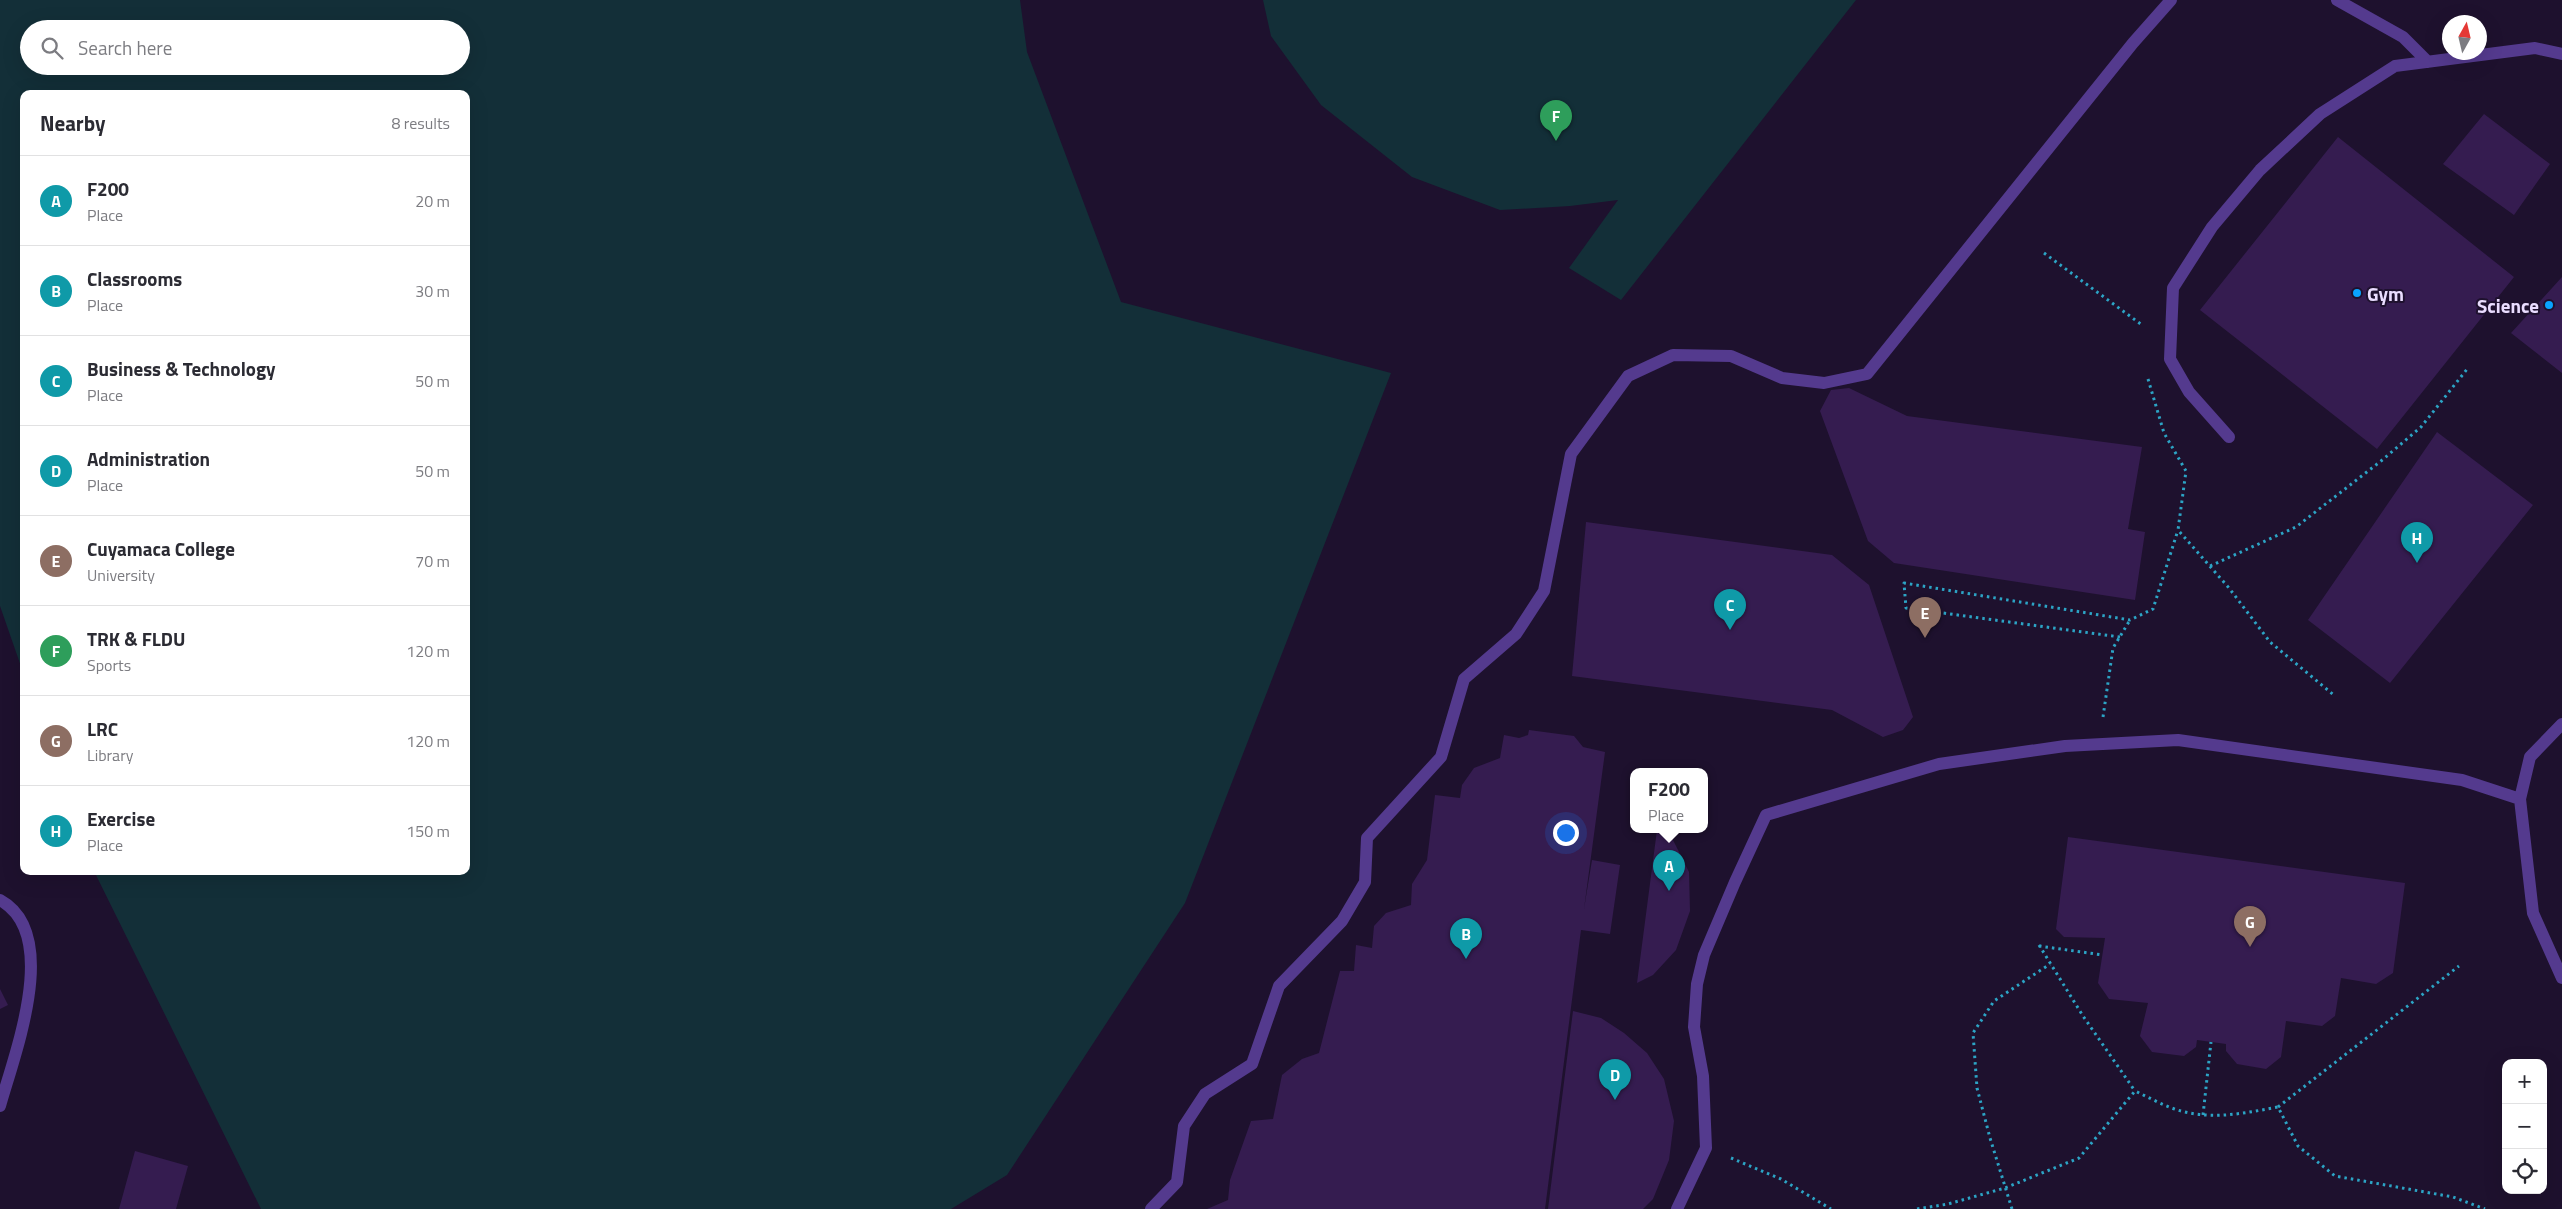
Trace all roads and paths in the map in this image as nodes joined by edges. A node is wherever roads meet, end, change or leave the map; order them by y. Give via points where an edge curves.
1 (2171, 0) edge
2 (2337, 0) edge
3 (2562, 54) edge
4 (2428, 62) junction
5 (2044, 253) dead end
6 (2142, 325) junction
7 (2171, 329) junction
8 (2143, 335) dead end
9 (2468, 368) dead end
10 (2147, 373) dead end
11 (2229, 437) dead end
12 (2178, 530) junction
13 (2210, 566) junction
14 (2130, 620) junction
15 (2120, 637) junction
16 (2335, 696) dead end
17 (2562, 724) edge
18 (2100, 744) junction
19 (2520, 799) junction
20 (0, 900) edge
21 (2102, 955) dead end
22 (2050, 964) junction
23 (2459, 966) dead end
24 (2562, 978) edge
25 (2211, 1042) dead end
26 (2135, 1091) junction
27 (0, 1106) edge
28 (2278, 1107) junction
29 (2202, 1116) junction
30 (1706, 1148) junction
31 (2005, 1188) junction
32 (1151, 1209) edge
33 (1677, 1209) edge
34 (1831, 1209) edge
35 (1918, 1209) edge
36 (2012, 1209) edge
37 (2485, 1209) edge

1 - 32 lane via 1867,374 1824,383 1782,378 1731,356 1672,355 1628,376 1571,454 1544,591 1516,634 1464,679 1441,757 1367,838 1365,882 1342,921 1279,986 1252,1064 1205,1094 1184,1126 1177,1182
2 - 4 lane via 2403,37
3 - 4 lane via 2535,48
4 - 7 lane via 2395,66 2320,114 2260,170 2212,227 2173,288
5 - 6 path
6 - 7 path
6 - 8 path
7 - 11 lane via 2170,359 2189,392
9 - 13 path via 2421,427 2296,527
10 - 12 path via 2164,433 2186,471
12 - 13 path
12 - 14 path via 2153,609
13 - 16 path via 2270,642
14 - 15 path
14 - 15 path via 1904,583 1906,608
15 - 18 path via 2113,648
17 - 19 lane via 2530,758
18 - 19 lane via 2178,740 2462,780
18 - 30 lane via 1939,764 1766,815 1708,946 1697,984 1694,1027 1702,1076
19 - 24 lane via 2532,912
20 - 27 lane via 24,926 32,979
21 - 22 path via 2039,946
22 - 26 path
22 - 31 path via 1994,1001 1973,1033 1977,1088
23 - 28 path
25 - 29 path
26 - 29 path via 2180,1111
26 - 31 path via 2079,1158
28 - 29 path via 2235,1116
28 - 37 path via 2298,1146 2335,1176 2453,1197
30 - 33 lane
30 - 34 path via 1781,1179
31 - 35 path
31 - 36 path

